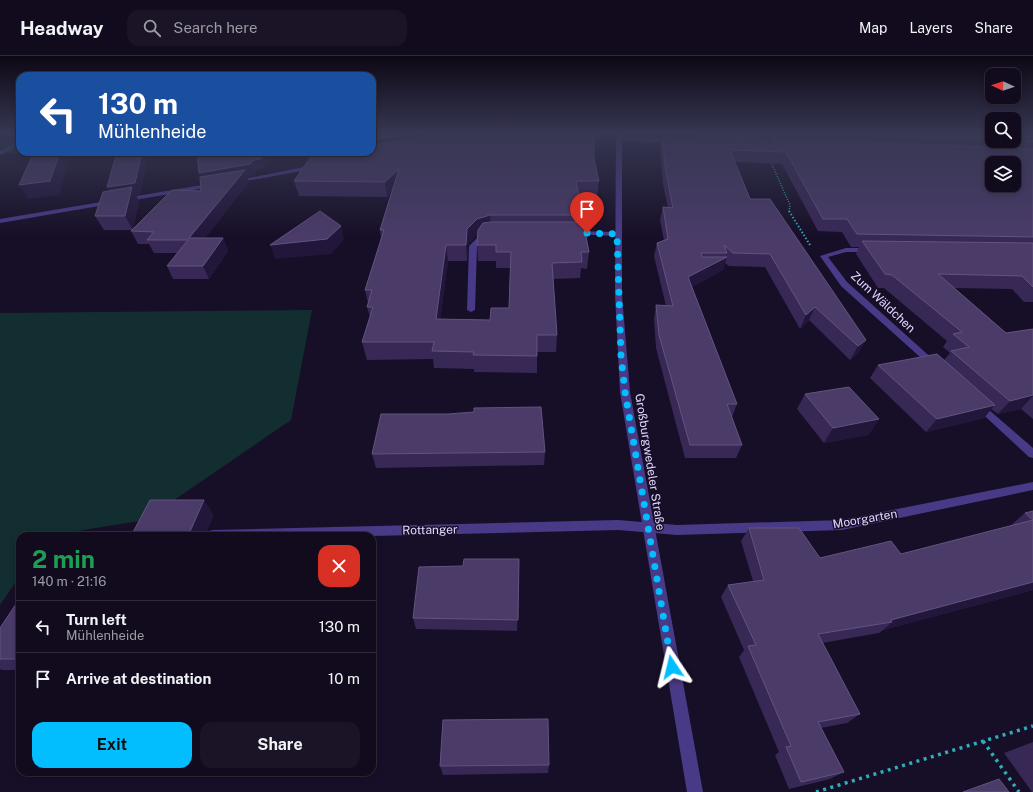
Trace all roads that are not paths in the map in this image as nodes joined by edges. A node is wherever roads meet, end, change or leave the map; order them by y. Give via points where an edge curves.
1 (318, 167) edge
2 (618, 167) edge
3 (225, 183) edge
4 (218, 184) edge
5 (0, 221) edge
6 (563, 233) edge
7 (491, 234) edge
8 (617, 234) junction
9 (877, 250) edge
10 (471, 310) dead end
11 (938, 369) edge
12 (974, 401) edge
13 (1033, 454) edge
14 (1033, 486) edge
15 (647, 527) junction
16 (360, 532) edge
17 (695, 792) edge

1 - 3 street
2 - 8 street, Großburgwedeler Straße
4 - 5 street
6 - 8 street
7 - 10 street via 481,237 473,246
8 - 15 street, Großburgwedeler Straße via 621,356
9 - 11 street, Zum Wäldchen via 846,250 824,256 844,284
12 - 13 street
14 - 15 street, Moorgarten via 842,525 677,530
15 - 16 street, Rottanger via 618,525
15 - 17 street, Großburgwedeler Straße

